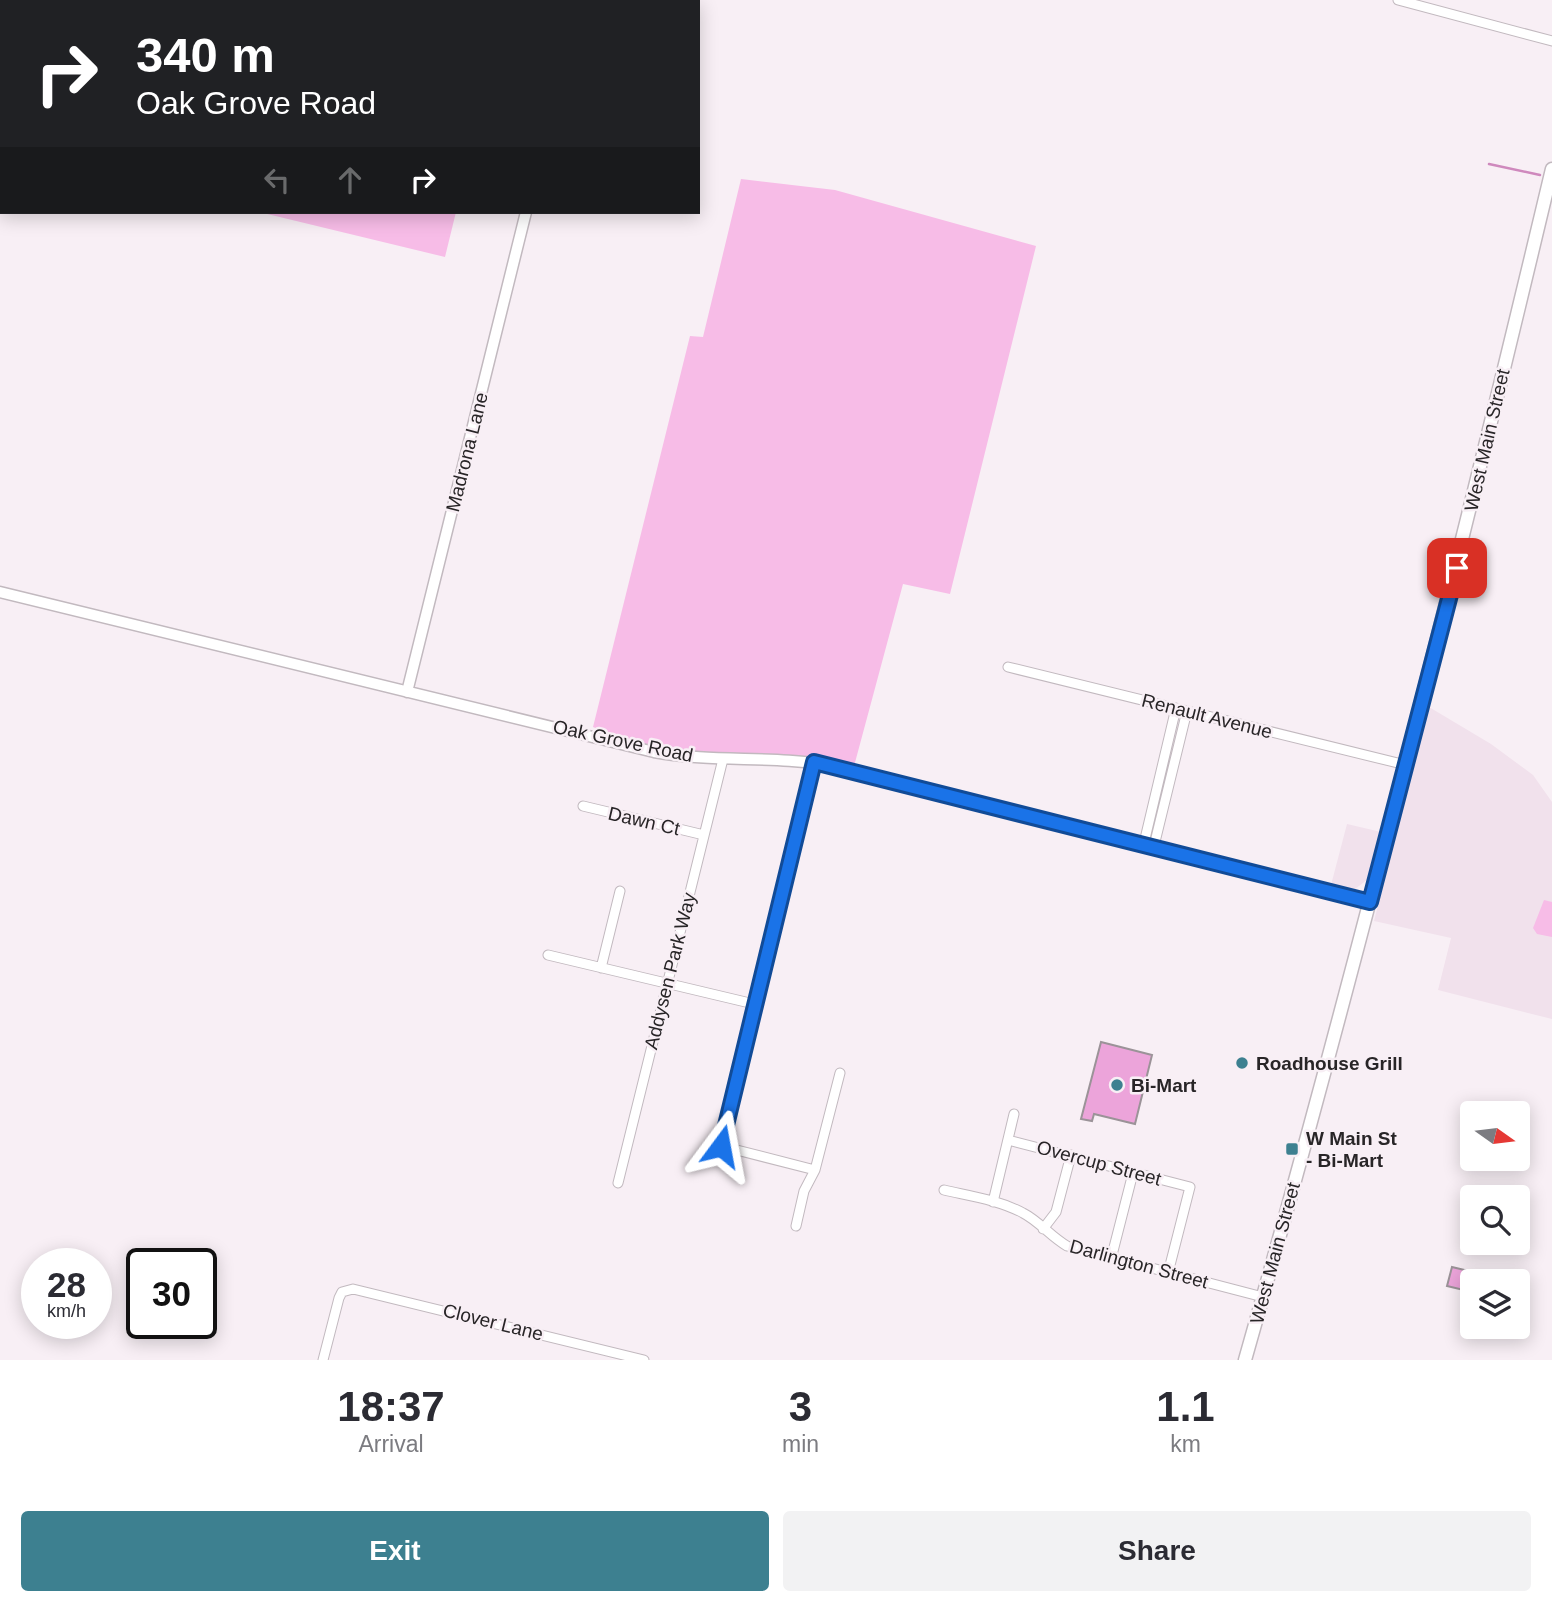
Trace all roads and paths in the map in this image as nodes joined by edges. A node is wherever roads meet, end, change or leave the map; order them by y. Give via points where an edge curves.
1 (1398, 0) edge
2 (1552, 41) edge
3 (1552, 169) edge
4 (526, 214) edge
5 (0, 592) edge
6 (1008, 667) dead end
7 (407, 692) junction
8 (1176, 708) junction
9 (1187, 711) junction
10 (723, 759) junction
11 (814, 762) junction
12 (1406, 765) junction
13 (583, 806) dead end
14 (704, 835) junction
15 (1149, 844) junction
16 (620, 891) dead end
17 (1370, 902) junction
18 (548, 955) dead end
19 (601, 968) junction
20 (666, 983) junction
21 (754, 1004) junction
22 (840, 1073) dead end
23 (1014, 1114) dead end
24 (1008, 1140) junction
25 (1071, 1155) junction
26 (815, 1170) junction
27 (1133, 1172) junction
28 (618, 1183) dead end
29 (944, 1190) dead end
30 (993, 1202) junction
31 (796, 1226) dead end
32 (1042, 1230) junction
33 (1111, 1259) junction
34 (1168, 1273) junction
35 (1263, 1297) junction
36 (323, 1360) edge
37 (644, 1360) edge
38 (1245, 1360) edge

1 - 2 street
3 - 12 main road, West Main Street
4 - 7 street, Madrona Lane
5 - 7 street, Oak Grove Road
6 - 8 street, Renault Avenue
7 - 10 street, Oak Grove Road via 654,752
8 - 9 street, Renault Avenue
8 - 15 street
9 - 12 street, Renault Avenue
9 - 15 street
10 - 11 street, Oak Grove Road
10 - 14 street, Addysen Park Way
11 - 15 street, Oak Grove Road
11 - 21 street
12 - 17 main road, West Main Street
13 - 14 street, Dawn Ct
14 - 20 street, Addysen Park Way
15 - 17 street, Oak Grove Road
16 - 19 street
17 - 35 main road, West Main Street
18 - 19 street
19 - 20 street
20 - 21 street
20 - 28 street, Addysen Park Way
21 - 26 street via 721,1146
22 - 26 street
23 - 24 street
24 - 25 street, Overcup Street
24 - 30 street
25 - 27 street, Overcup Street
25 - 32 street via 1056,1212
26 - 31 street via 804,1191
27 - 33 street
27 - 34 street, Overcup Street via 1190,1187
29 - 30 street, Darlington Street
30 - 32 street, Darlington Street via 1026,1214
32 - 33 street, Darlington Street via 1067,1246
33 - 34 street, Darlington Street
34 - 35 street, Darlington Street
35 - 38 main road, West Main Street
36 - 37 street, Clover Lane via 342,1292 353,1289

